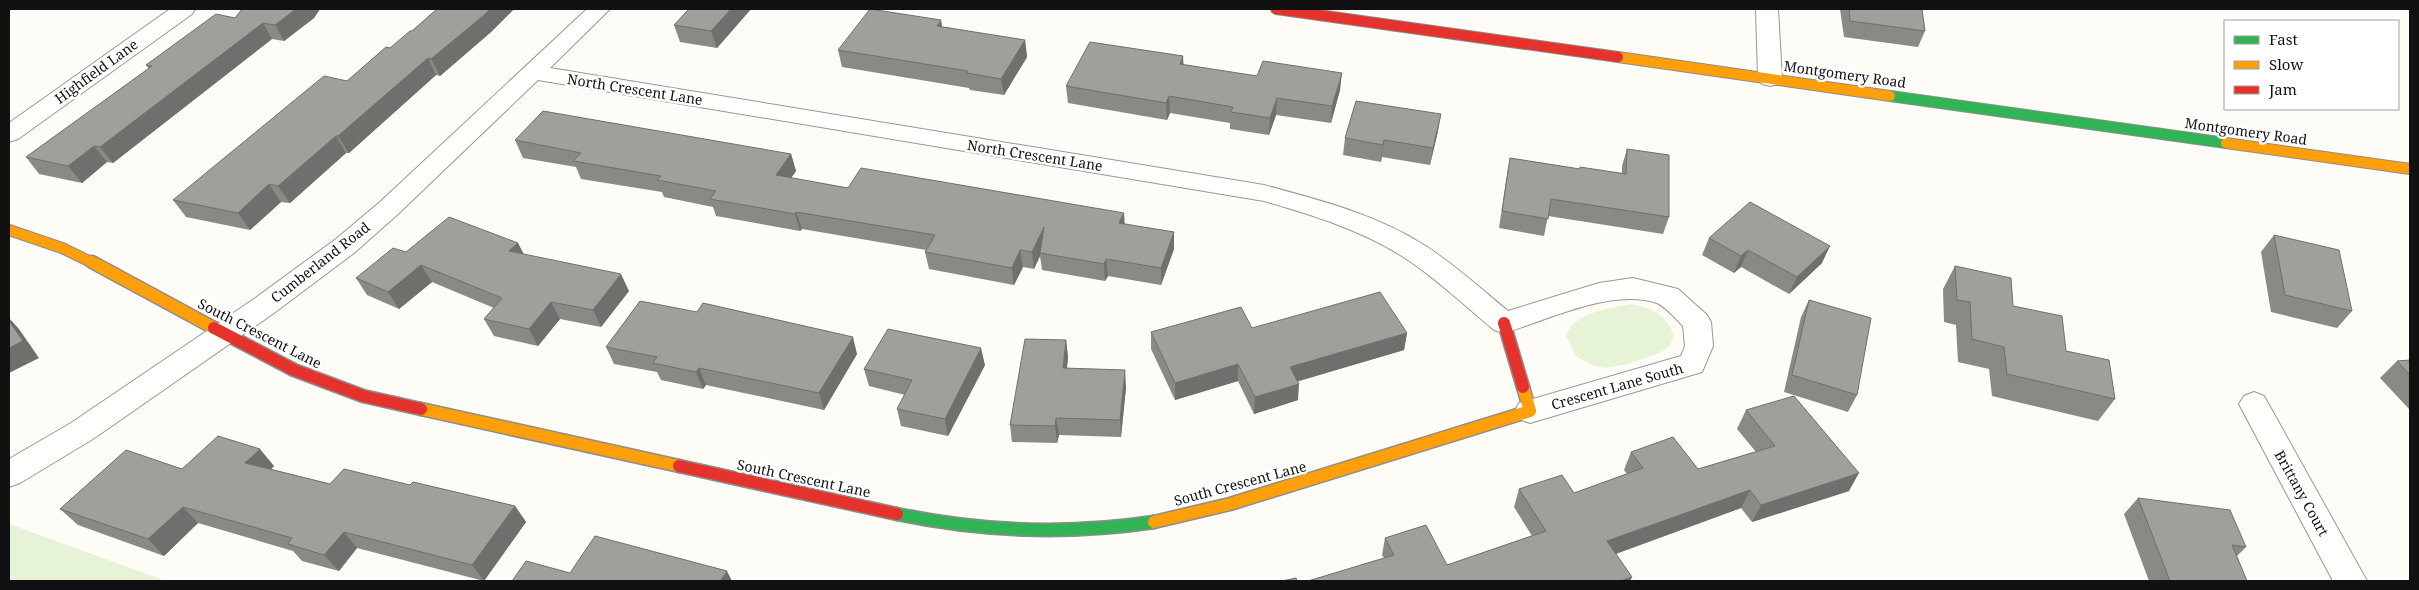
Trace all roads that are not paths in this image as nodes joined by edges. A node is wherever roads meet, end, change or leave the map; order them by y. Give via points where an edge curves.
1 (184, 9) edge
2 (599, 9) edge
3 (1276, 9) edge
4 (1767, 9) edge
5 (532, 72) junction
6 (1770, 79) junction
7 (9, 134) edge
8 (2410, 169) edge
9 (9, 230) edge
10 (1504, 323) junction
11 (224, 333) junction
12 (2254, 404) dead end
13 (1530, 411) junction
14 (9, 474) edge
15 (2350, 581) edge

1 - 7 street, Highfield Lane
2 - 5 street, Cumberland Road
3 - 6 street, Montgomery Road
4 - 6 street
5 - 10 street, North Crescent Lane via 1264,193 1314,207 1394,240 1415,252
5 - 11 street, Cumberland Road via 389,208 344,246
6 - 8 street, Montgomery Road
9 - 11 street, South Crescent Lane via 90,262
10 - 13 street
10 - 13 street, Crescent Lane South via 1599,293 1633,288 1668,296 1698,322 1699,346 1692,364
11 - 13 street, South Crescent Lane via 294,370 363,396 920,519 989,529 1044,531 1142,524 1221,507
11 - 14 street, Cumberland Road via 82,431
12 - 15 street, Brittany Court

